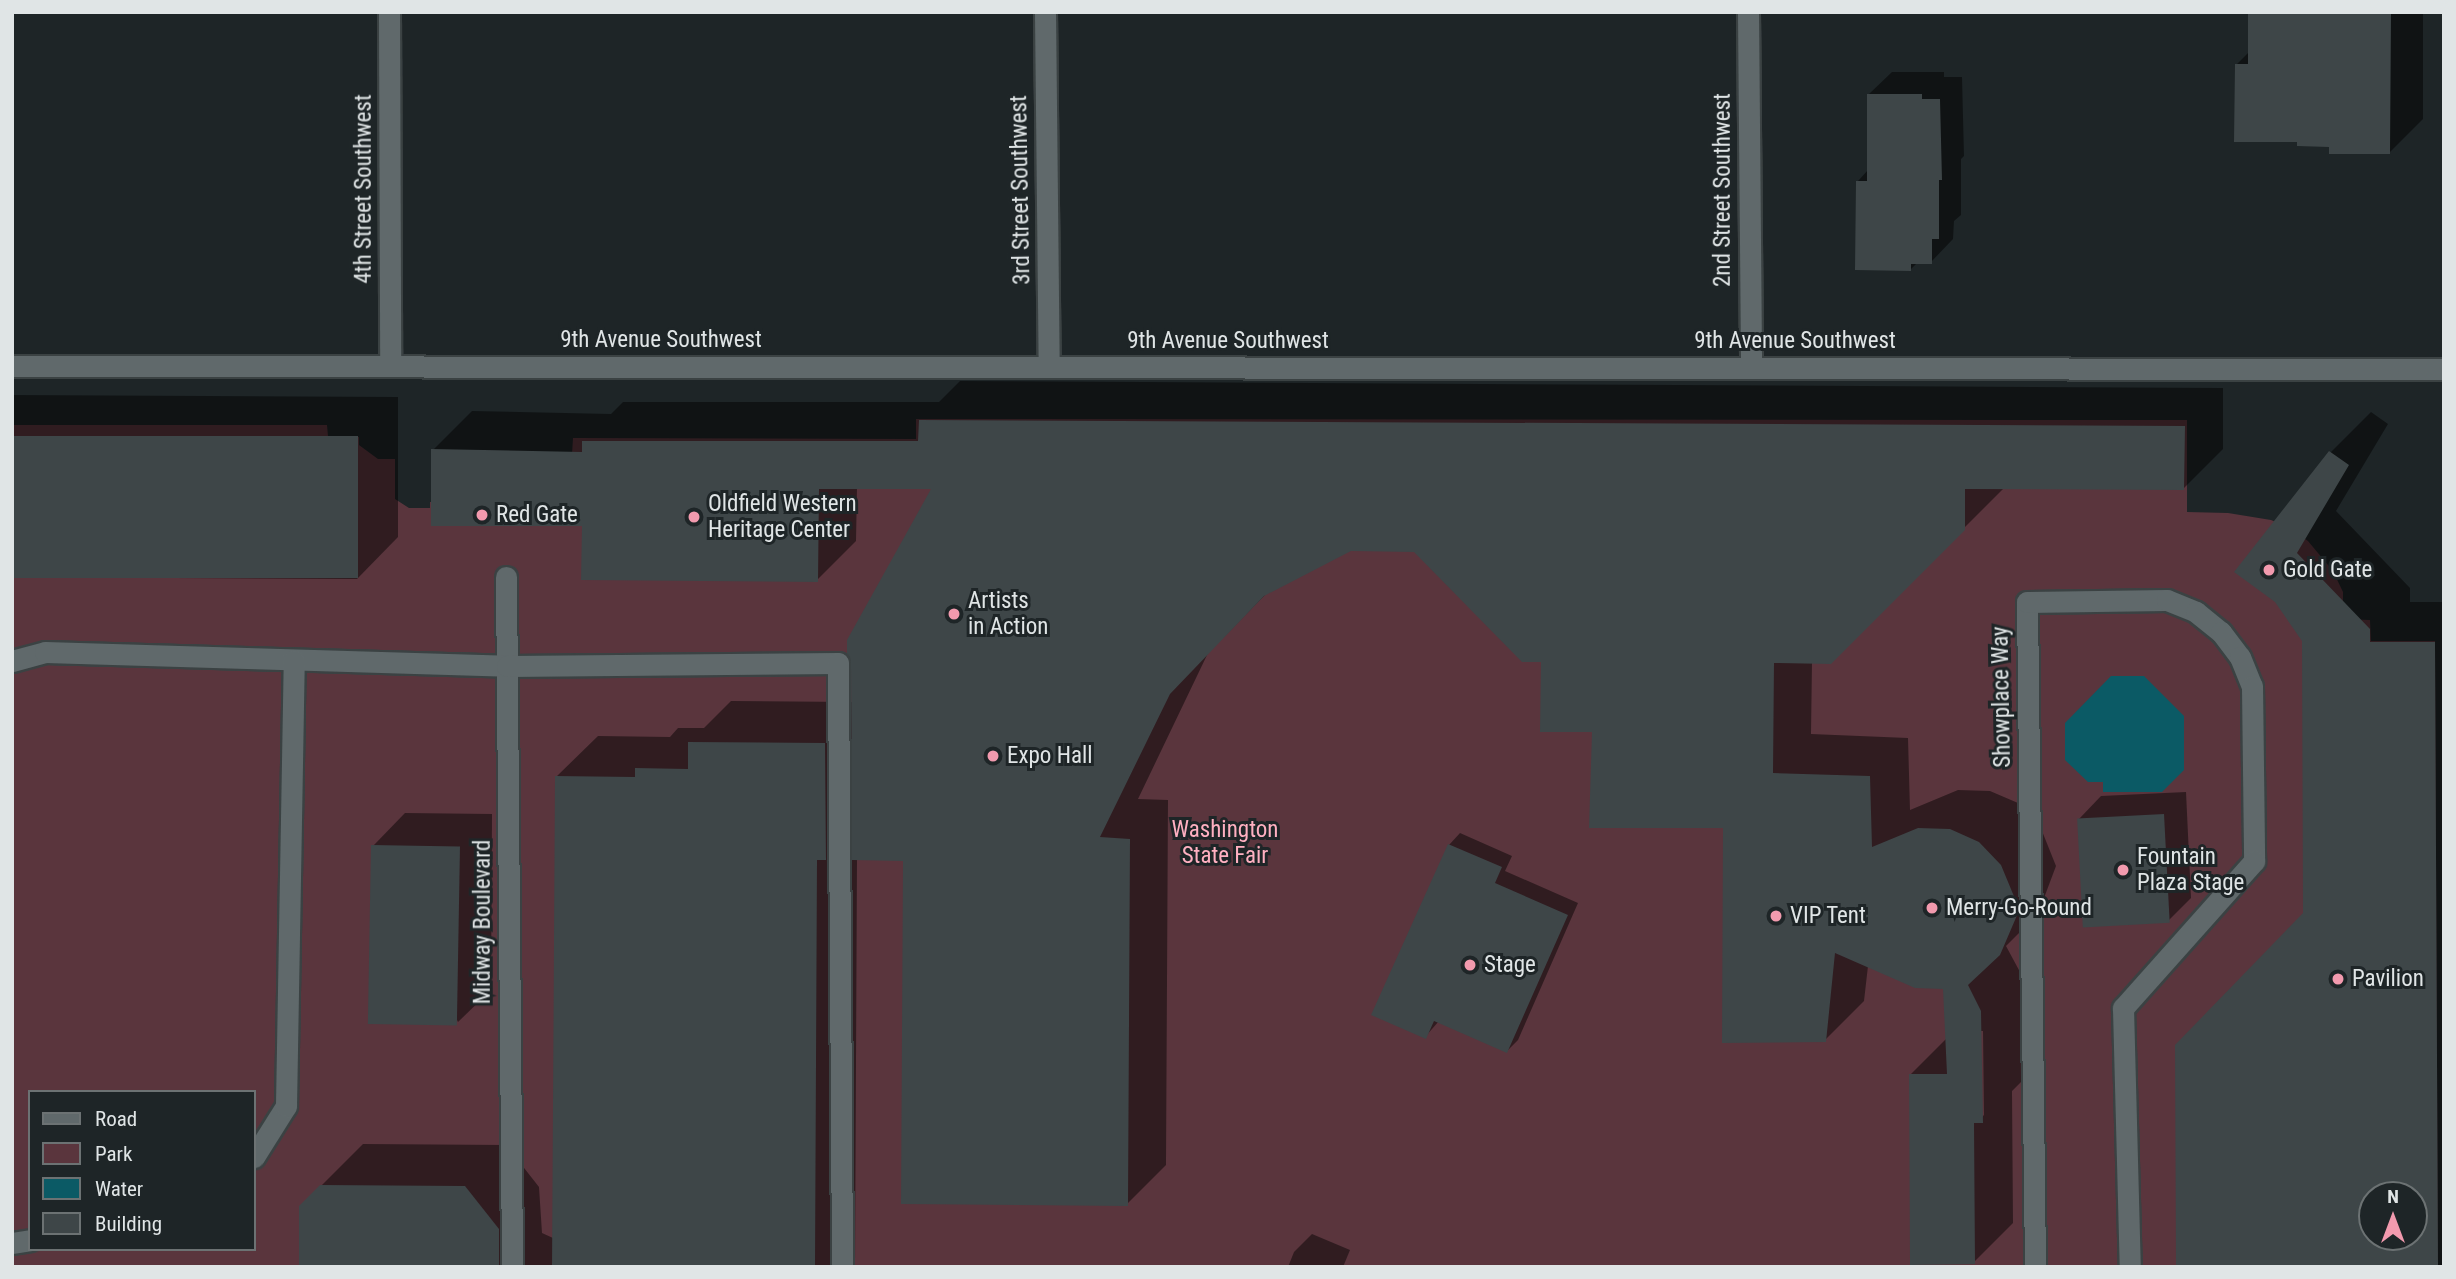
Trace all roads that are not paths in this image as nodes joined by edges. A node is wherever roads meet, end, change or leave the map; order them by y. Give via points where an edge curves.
1 (389, 12) edge
2 (1045, 12) edge
3 (1748, 12) edge
4 (12, 366) edge
5 (390, 366) junction
6 (1048, 367) junction
7 (1751, 367) junction
8 (2444, 369) edge
9 (506, 577) dead end
10 (294, 660) junction
11 (12, 661) edge
12 (507, 666) junction
13 (256, 1154) edge
14 (512, 1267) edge
15 (842, 1267) edge
16 (2035, 1267) edge
17 (2130, 1267) edge

1 - 5 street, 4th Street Southwest
2 - 6 street, 3rd Street Southwest
3 - 7 street, 2nd Street Southwest
4 - 5 street, 9th Avenue Southwest
5 - 6 street, 9th Avenue Southwest
6 - 7 street, 9th Avenue Southwest
7 - 8 street, 9th Avenue Southwest
9 - 12 street, Midway Boulevard
10 - 11 street via 45,652
10 - 12 street
10 - 13 street via 286,1106
12 - 14 street, Midway Boulevard
12 - 15 street via 838,663
16 - 17 street, Showplace Way via 2027,602 2167,600 2196,612 2221,632 2240,657 2252,686 2254,861 2123,1008

